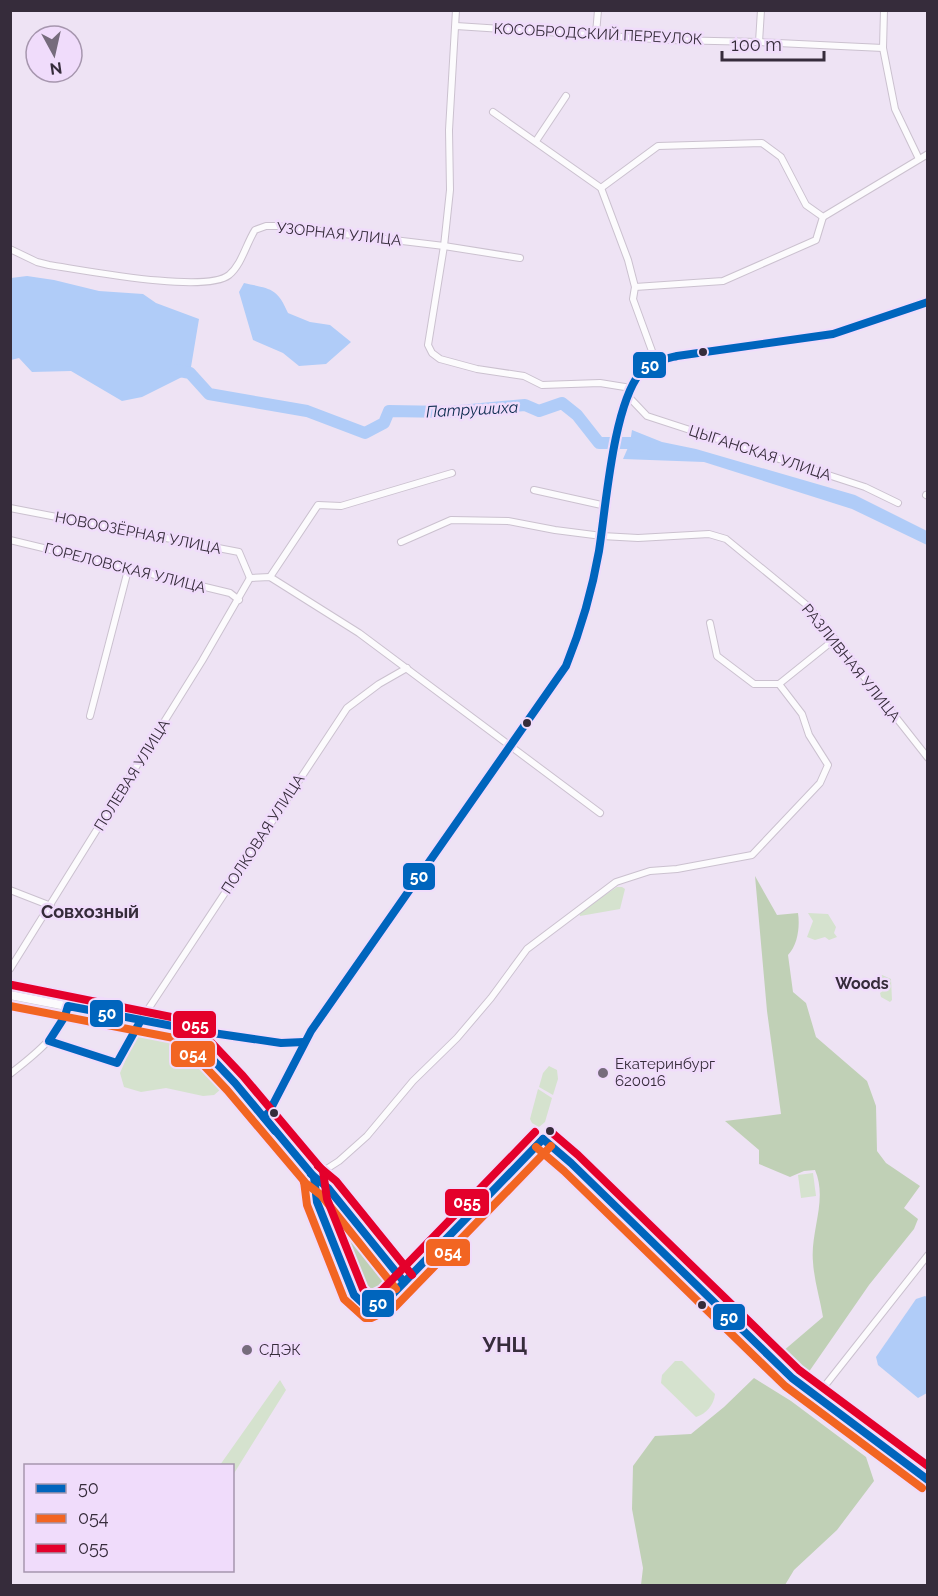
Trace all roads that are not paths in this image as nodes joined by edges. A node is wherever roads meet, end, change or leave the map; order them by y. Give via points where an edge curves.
1 (456, 10) edge
2 (598, 10) edge
3 (760, 10) edge
4 (884, 10) edge
5 (456, 26) junction
6 (596, 34) junction
7 (759, 42) junction
8 (883, 48) junction
9 (566, 96) dead end
10 (493, 112) dead end
11 (536, 141) junction
12 (927, 154) edge
13 (919, 159) junction
14 (601, 188) junction
15 (823, 217) junction
16 (444, 246) junction
17 (10, 249) edge
18 (520, 258) dead end
19 (635, 287) junction
20 (927, 302) edge
21 (656, 362) junction
22 (631, 388) junction
23 (628, 396) junction
24 (452, 473) dead end
25 (534, 490) dead end
26 (898, 503) dead end
27 (606, 506) junction
28 (10, 507) edge
29 (602, 536) junction
30 (10, 540) edge
31 (401, 542) dead end
32 (128, 570) junction
33 (270, 577) junction
34 (250, 578) junction
35 (238, 600) junction
36 (710, 623) dead end
37 (835, 639) junction
38 (407, 668) junction
39 (778, 684) junction
40 (90, 716) dead end
41 (511, 746) junction
42 (927, 758) edge
43 (600, 813) dead end
44 (10, 890) edge
45 (51, 906) junction
46 (10, 969) edge
47 (10, 995) edge
48 (68, 1006) junction
49 (141, 1020) junction
50 (184, 1029) junction
51 (304, 1042) junction
52 (10, 1074) edge
53 (264, 1117) junction
54 (314, 1177) junction
55 (927, 1256) edge
56 (404, 1282) junction
57 (816, 1396) junction
58 (927, 1480) edge

1 - 5 street
2 - 6 street
3 - 7 street
4 - 8 street
5 - 6 street, КОСОБРОДСКИЙ ПЕРЕУЛОК
5 - 16 street
6 - 7 street, КОСОБРОДСКИЙ ПЕРЕУЛОК
7 - 8 street, КОСОБРОДСКИЙ ПЕРЕУЛОК
8 - 13 street via 895,110
9 - 11 street
10 - 11 street
11 - 14 street
12 - 13 street
13 - 15 street
14 - 15 street via 658,146 762,143 782,157 806,205
14 - 19 street
15 - 19 street via 816,240 723,281
16 - 17 street, УЗОРНАЯ УЛИЦА via 266,226 255,230 229,275 204,283 151,280 49,265
16 - 18 street, УЗОРНАЯ УЛИЦА
16 - 22 street via 428,345 432,353 477,369 524,376 542,385 600,383
19 - 21 street via 633,299
20 - 21 street via 833,334 703,351
21 - 22 street via 641,372
22 - 23 street
23 - 26 street, ЦЫГАНСКАЯ УЛИЦА via 647,416 865,487
23 - 27 street
24 - 33 street via 340,506 318,505
25 - 27 street
27 - 29 street
28 - 34 street, НОВООЗЁРНАЯ УЛИЦА via 238,552
29 - 31 street, РАЗЛИВНАЯ УЛИЦА via 508,521 451,520
29 - 37 street, РАЗЛИВНАЯ УЛИЦА via 709,534 726,539 809,607
29 - 41 street via 579,637 566,666
30 - 32 street, ГОРЕЛОВСКАЯ УЛИЦА
32 - 35 street, ГОРЕЛОВСКАЯ УЛИЦА via 230,593
32 - 40 street
33 - 34 street
33 - 38 street
34 - 35 street, ПОЛЕВАЯ УЛИЦА
35 - 45 street, ПОЛЕВАЯ УЛИЦА
36 - 39 street via 717,656 754,684
37 - 39 street
37 - 42 street, РАЗЛИВНАЯ УЛИЦА
38 - 41 street
38 - 49 street, ПОЛКОВАЯ УЛИЦА via 347,708
39 - 54 street via 802,714 809,735 828,765 820,783 752,855 650,871 616,882 527,949 457,1038 413,1081 367,1136
41 - 43 street
41 - 51 street
44 - 45 street
45 - 46 street, ПОЛЕВАЯ УЛИЦА
47 - 48 street
48 - 49 street
48 - 52 street via 66,1016 49,1041
49 - 50 street
50 - 51 street via 281,1043
50 - 53 street
51 - 53 street
53 - 54 street
54 - 56 street via 328,1188
54 - 56 street via 317,1203 354,1295 369,1308 388,1299
55 - 57 street
56 - 57 street via 543,1139 792,1378
57 - 58 street

